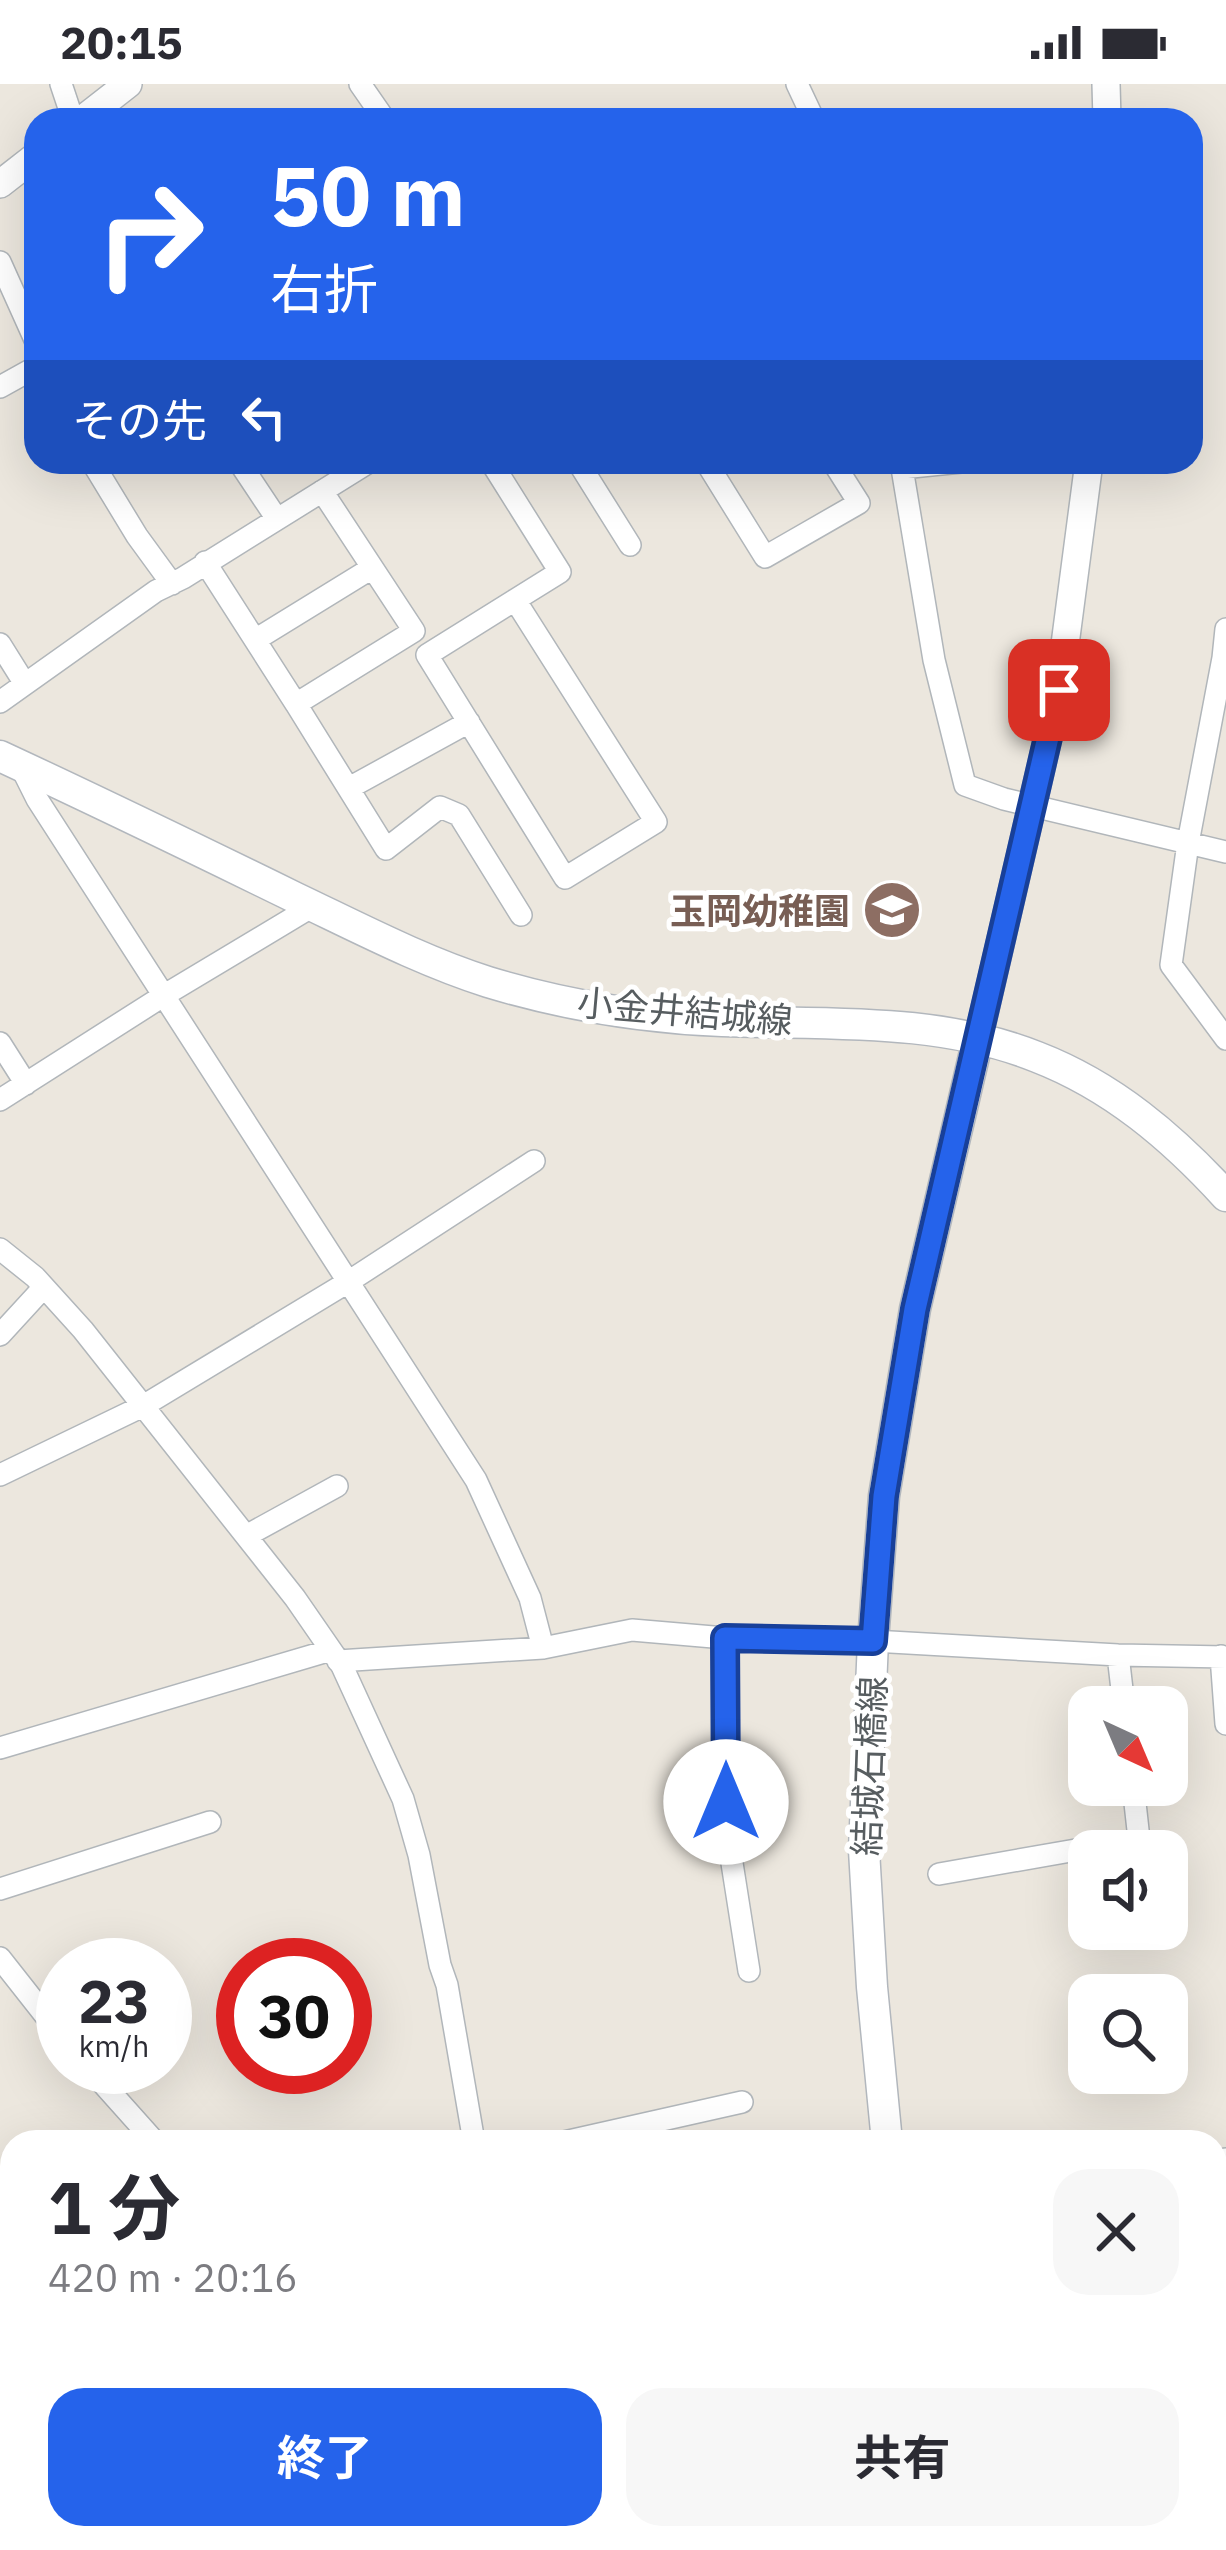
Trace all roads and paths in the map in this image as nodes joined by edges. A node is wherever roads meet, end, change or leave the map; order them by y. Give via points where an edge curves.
1 (128, 84) edge
2 (95, 108) edge
3 (24, 165) edge
4 (0, 184) edge
5 (0, 262) edge
6 (24, 315) edge
7 (99, 474) edge
8 (247, 474) edge
9 (348, 474) edge
10 (499, 474) edge
11 (586, 474) edge
12 (714, 474) edge
13 (841, 474) edge
14 (903, 474) edge
15 (1087, 474) edge
16 (322, 491) junction
17 (277, 519) junction
18 (630, 545) dead end
19 (205, 562) junction
20 (372, 568) junction
21 (172, 584) junction
22 (515, 600) junction
23 (1226, 629) edge
24 (255, 640) junction
25 (0, 644) edge
26 (1225, 658) edge
27 (25, 684) junction
28 (0, 702) edge
29 (296, 704) junction
30 (469, 722) junction
31 (10, 761) edge
32 (349, 788) junction
33 (1032, 806) junction
34 (1188, 843) junction
35 (1226, 852) edge
36 (314, 906) junction
37 (521, 915) dead end
38 (163, 996) junction
39 (978, 1039) junction
40 (1226, 1040) edge
41 (0, 1043) edge
42 (26, 1084) junction
43 (0, 1100) edge
44 (534, 1161) dead end
45 (1226, 1196) edge
46 (0, 1249) edge
47 (348, 1282) junction
48 (44, 1287) junction
49 (0, 1335) edge
50 (143, 1406) junction
51 (0, 1475) edge
52 (338, 1486) dead end
53 (246, 1536) junction
54 (725, 1638) junction
55 (873, 1641) junction
56 (543, 1648) junction
57 (335, 1655) junction
58 (1118, 1655) junction
59 (1223, 1656) edge
60 (1122, 1686) edge
61 (1226, 1724) edge
62 (0, 1748) edge
63 (726, 1802) junction
64 (761, 1804) dead end
65 (1135, 1806) edge
66 (210, 1822) dead end
67 (939, 1874) dead end
68 (0, 1889) edge
69 (0, 1958) edge
70 (749, 1971) dead end
71 (36, 2004) edge
72 (112, 2094) edge
73 (742, 2102) dead end
74 (144, 2130) edge
75 (471, 2130) edge
76 (617, 2130) edge
77 (886, 2130) edge

1 - 2 street
3 - 4 street
5 - 6 street
7 - 21 street
8 - 17 street
9 - 16 street
10 - 22 street via 560,572
11 - 18 street
12 - 13 street via 765,556 859,503
14 - 33 street via 965,784
15 - 33 street via 1059,690
16 - 17 street
16 - 20 street
17 - 19 street
19 - 21 street
19 - 24 street
20 - 24 street
20 - 29 street via 414,631
21 - 27 street
22 - 30 street via 427,655
22 - 30 street via 656,822 565,878
23 - 26 street
24 - 29 street
25 - 27 street
26 - 34 street
27 - 28 street
29 - 32 street
30 - 32 street
31 - 36 main road, 小金井結城線
31 - 38 street
32 - 37 street via 386,849 440,807 459,815
33 - 34 street
33 - 39 street
34 - 35 street
34 - 40 street via 1171,964
36 - 38 street
36 - 39 main road, 小金井結城線 via 488,981 605,1010
38 - 42 street
38 - 47 street
39 - 45 main road, 小金井結城線 via 1102,1088
39 - 55 main road, 結城石橋線 via 900,1392
41 - 42 street
42 - 43 street
44 - 47 street
46 - 48 street
47 - 50 street
47 - 56 street via 476,1480 530,1598
48 - 49 street
48 - 50 street
50 - 51 street
50 - 53 street
52 - 53 street
53 - 57 street
54 - 55 street
54 - 56 street via 632,1630
54 - 63 street
55 - 58 street
55 - 77 main road, 結城石橋線 via 864,1850
56 - 57 street
57 - 62 street
57 - 75 street via 403,1799
58 - 59 street
58 - 60 street
59 - 61 street
63 - 64 street
63 - 70 street
65 - 67 street via 1139,1839
66 - 68 street
69 - 71 street
72 - 74 street
73 - 76 street

